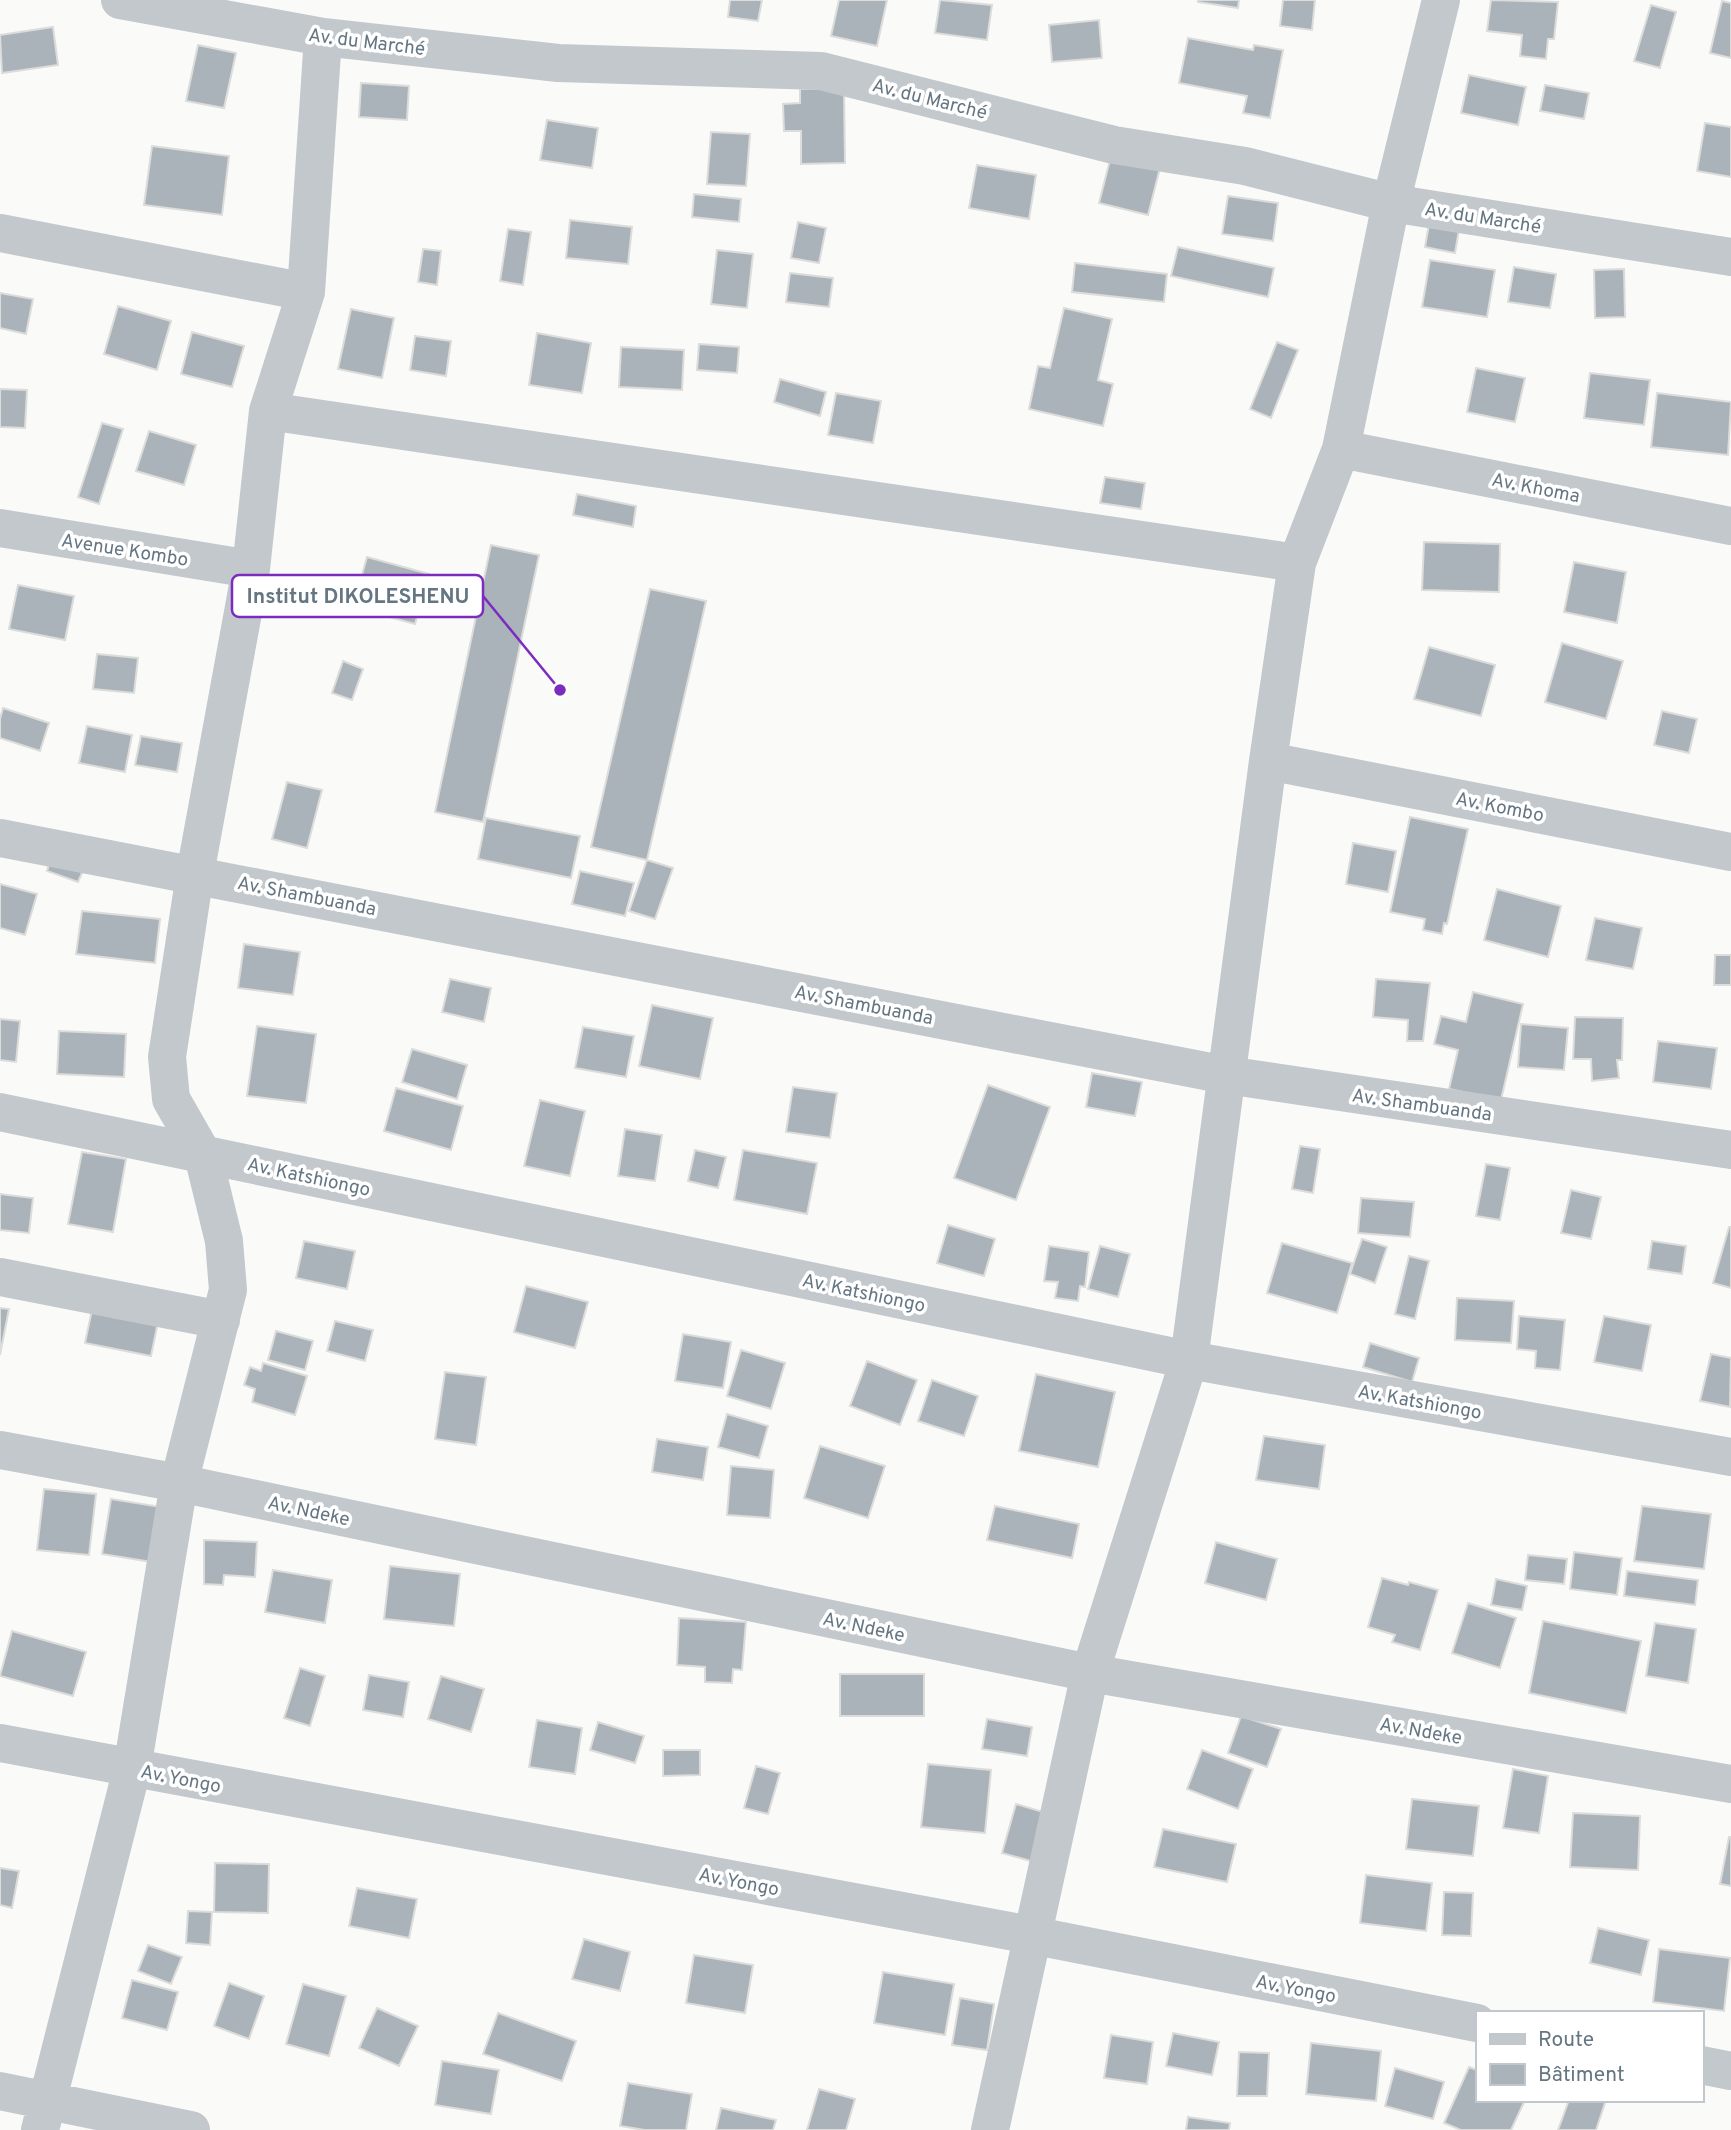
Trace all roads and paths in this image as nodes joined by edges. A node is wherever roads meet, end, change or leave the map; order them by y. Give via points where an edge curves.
1 (120, 0) edge
2 (1441, 0) edge
3 (323, 37) junction
4 (1391, 202) junction
5 (0, 233) edge
6 (1731, 257) edge
7 (306, 292) junction
8 (268, 411) junction
9 (1342, 449) junction
10 (1731, 526) edge
11 (0, 528) edge
12 (1297, 563) junction
13 (251, 569) junction
14 (1268, 761) junction
15 (0, 838) edge
16 (1731, 852) edge
17 (195, 874) junction
18 (1227, 1075) junction
19 (0, 1112) edge
20 (1731, 1150) edge
21 (204, 1154) junction
22 (0, 1277) edge
23 (221, 1320) junction
24 (1189, 1360) junction
25 (0, 1450) edge
26 (1731, 1457) edge
27 (179, 1483) junction
28 (1090, 1673) junction
29 (0, 1743) edge
30 (132, 1769) junction
31 (1731, 1784) edge
32 (1031, 1936) junction
33 (1476, 2023) edge
34 (1703, 2065) edge
35 (1731, 2071) edge
36 (0, 2091) edge
37 (44, 2115) edge
38 (191, 2130) edge
39 (990, 2130) edge

1 - 3 street, Av. du Marché
2 - 4 street
3 - 4 street, Av. du Marché via 558,63 821,71 1114,145 1245,166
3 - 7 street
4 - 6 street, Av. du Marché
4 - 9 street
5 - 7 street
7 - 8 street
8 - 12 street
8 - 13 street
9 - 10 street, Av. Khoma
9 - 12 street
11 - 13 street, Avenue Kombo
12 - 14 street
13 - 17 street
14 - 16 street, Av. Kombo
14 - 18 street
15 - 17 street, Av. Shambuanda
17 - 18 street, Av. Shambuanda
17 - 21 street via 167,1058 171,1100
18 - 20 street, Av. Shambuanda
18 - 24 street
19 - 21 street, Av. Katshiongo
21 - 23 street via 225,1241 228,1290
21 - 24 street, Av. Katshiongo
22 - 23 street
23 - 27 street
24 - 26 street, Av. Katshiongo
24 - 28 street
25 - 27 street, Av. Ndeke
27 - 28 street, Av. Ndeke
27 - 30 street
28 - 31 street, Av. Ndeke
28 - 32 street
29 - 30 street, Av. Yongo
30 - 32 street, Av. Yongo
30 - 37 street
32 - 33 street, Av. Yongo
32 - 39 street
34 - 35 street
36 - 37 street
37 - 38 street

